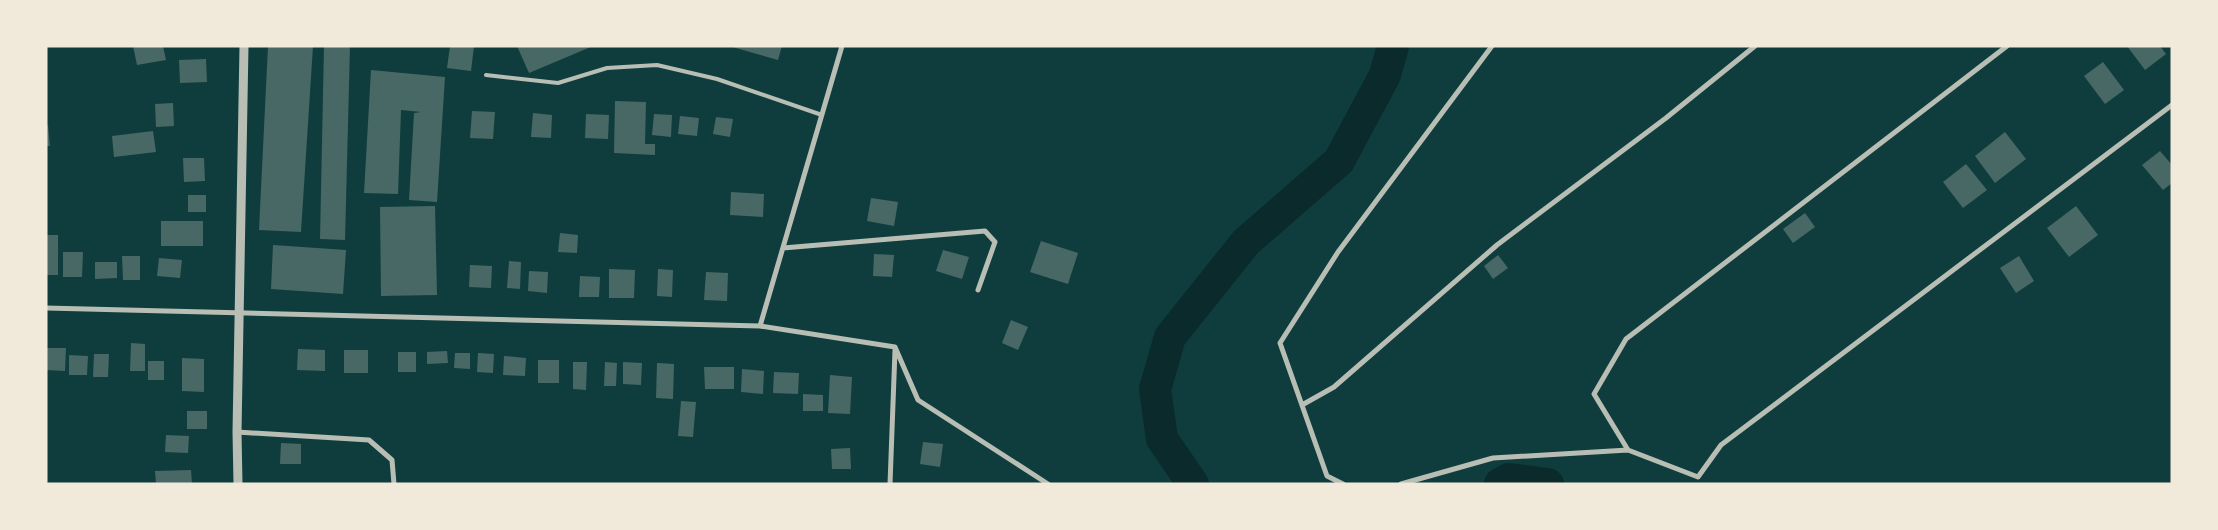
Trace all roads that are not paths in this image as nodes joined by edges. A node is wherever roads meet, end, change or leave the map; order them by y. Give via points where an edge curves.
1 (244, 46) edge
2 (842, 46) edge
3 (1492, 46) edge
4 (1754, 46) edge
5 (2007, 46) edge
6 (486, 75) dead end
7 (2172, 105) edge
8 (822, 115) junction
9 (783, 248) junction
10 (978, 290) dead end
11 (46, 308) edge
12 (239, 312) junction
13 (760, 326) junction
14 (895, 347) junction
15 (1302, 405) junction
16 (237, 432) junction
17 (1628, 450) junction
18 (238, 484) edge
19 (394, 484) edge
20 (890, 484) edge
21 (1048, 484) edge
22 (1343, 484) edge
23 (1401, 484) edge

1 - 12 street
2 - 8 street
3 - 15 street via 1338,252 1280,343
4 - 15 street via 1666,118 1497,245 1334,387
5 - 17 street via 1626,339 1594,394
6 - 8 lane via 558,83 607,68 657,65 717,79
7 - 17 street via 1721,445 1698,477
8 - 9 street
9 - 10 street via 985,231 995,242
9 - 13 street
11 - 12 street
12 - 13 street
12 - 16 street
13 - 14 street
14 - 20 street
14 - 21 street via 918,400
15 - 22 street via 1327,476
16 - 18 street
16 - 19 street via 369,440 392,460
17 - 23 street via 1493,458

